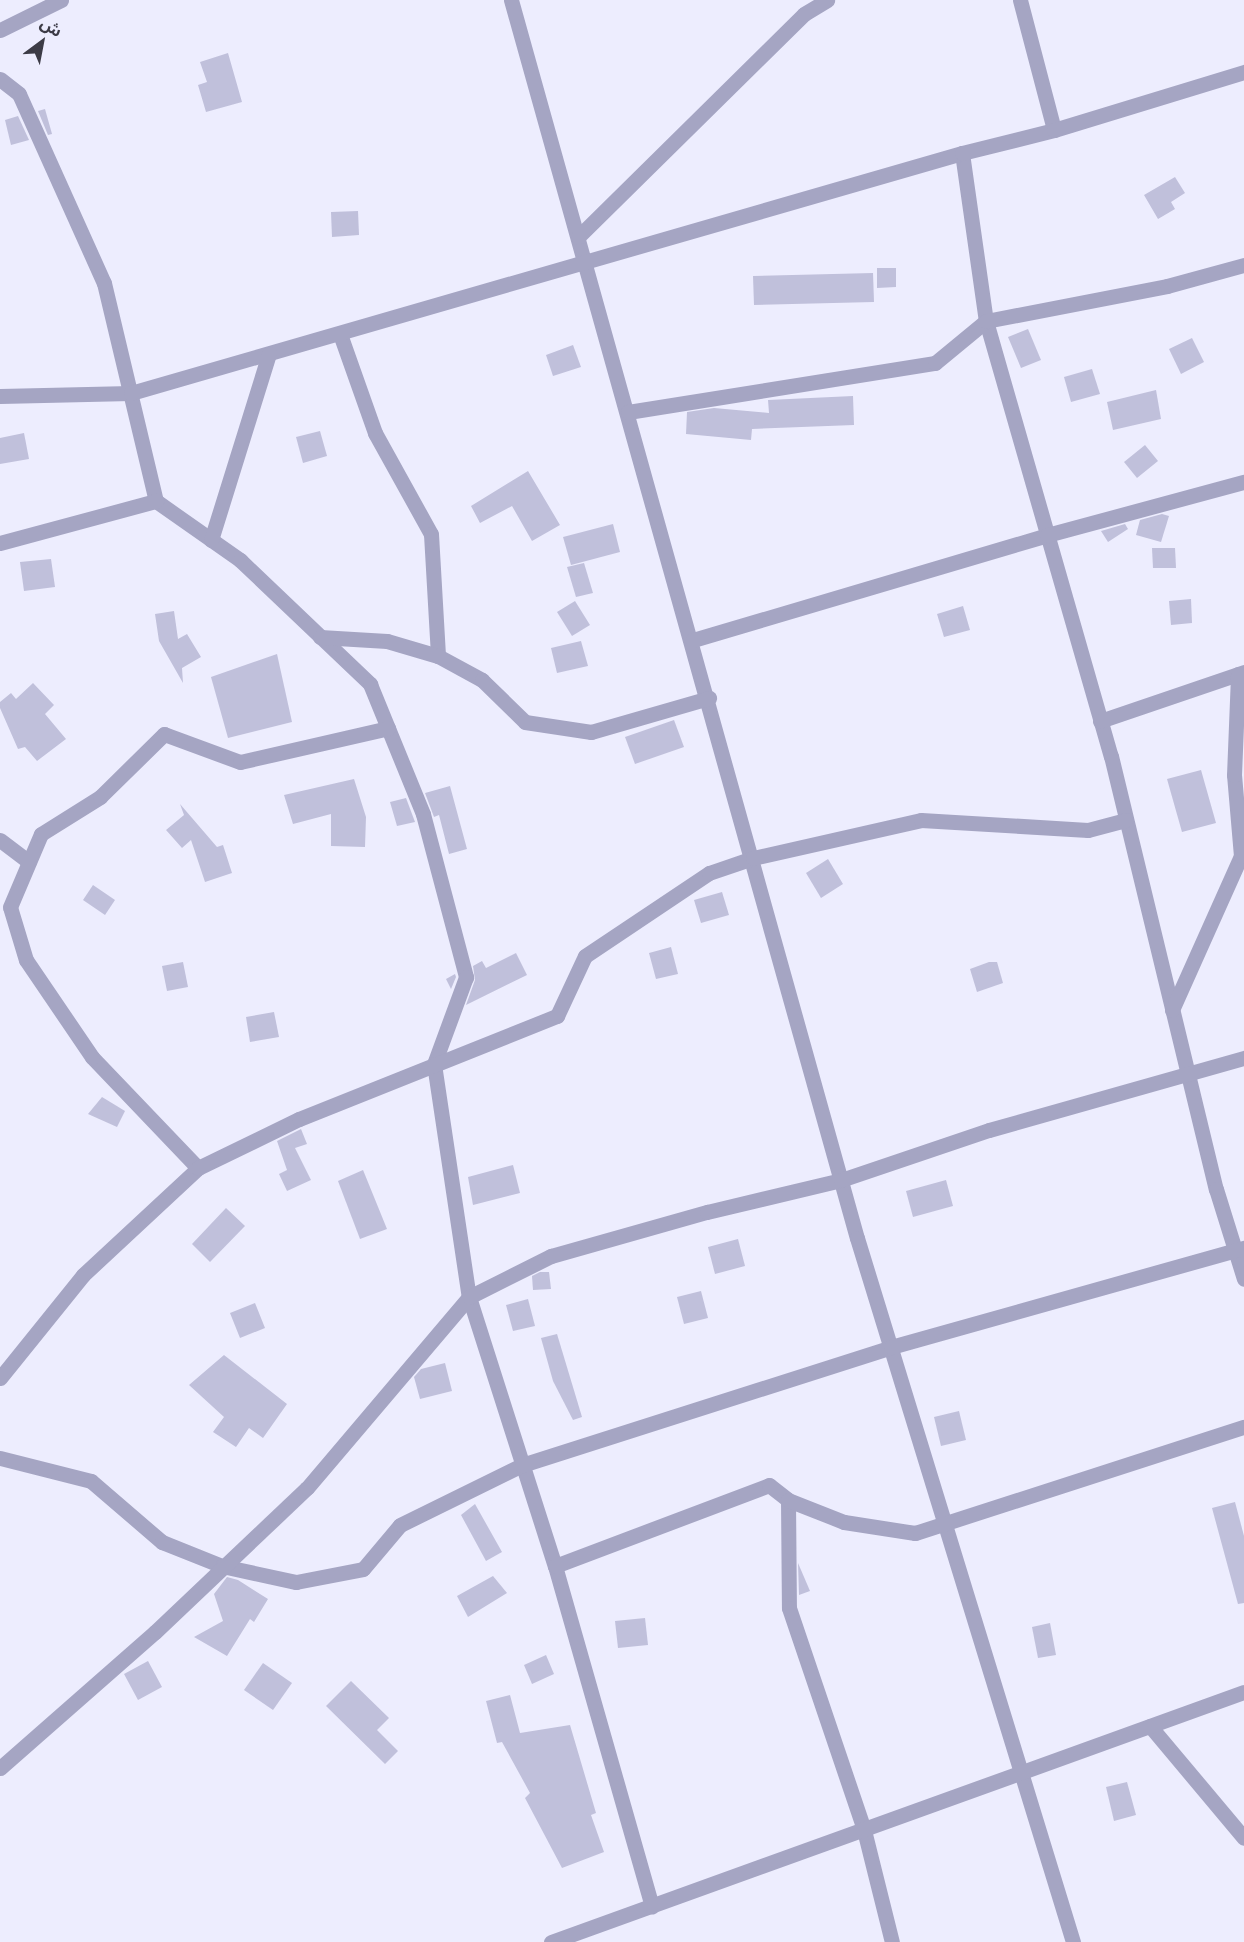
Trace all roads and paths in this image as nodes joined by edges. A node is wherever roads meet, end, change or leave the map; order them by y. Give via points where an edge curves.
1 (61, 0) edge
2 (511, 0) edge
3 (827, 0) edge
4 (1020, 0) edge
5 (0, 30) edge
6 (1244, 72) edge
7 (0, 79) edge
8 (1054, 130) junction
9 (962, 153) junction
10 (579, 237) junction
11 (586, 263) junction
12 (1244, 264) edge
13 (987, 321) junction
14 (340, 334) junction
15 (269, 354) junction
16 (131, 393) junction
17 (0, 396) edge
18 (628, 412) junction
19 (1244, 482) edge
20 (156, 501) junction
21 (1047, 535) junction
22 (211, 540) junction
23 (0, 543) edge
24 (320, 637) junction
25 (693, 640) junction
26 (438, 656) junction
27 (1241, 673) edge
28 (709, 698) junction
29 (1100, 721) junction
30 (388, 728) junction
31 (1126, 819) junction
32 (0, 840) edge
33 (753, 858) junction
34 (29, 862) junction
35 (1172, 1010) junction
36 (1244, 1058) edge
37 (434, 1064) junction
38 (1188, 1075) junction
39 (198, 1168) junction
40 (841, 1180) junction
41 (1239, 1249) edge
42 (1244, 1280) edge
43 (469, 1297) junction
44 (891, 1347) junction
45 (0, 1378) edge
46 (1244, 1427) edge
47 (0, 1458) edge
48 (522, 1465) junction
49 (788, 1500) junction
50 (946, 1525) junction
51 (222, 1566) junction
52 (555, 1566) junction
53 (1244, 1692) edge
54 (1150, 1726) junction
55 (0, 1768) edge
56 (1023, 1772) junction
57 (864, 1830) junction
58 (1244, 1838) edge
59 (652, 1906) junction
60 (552, 1942) edge
61 (892, 1942) edge
62 (1073, 1942) edge

1 - 5 street
2 - 10 street
3 - 10 street via 788,30
4 - 8 street
6 - 8 street
7 - 16 street via 19,94 104,283
8 - 9 street
9 - 11 street
9 - 13 street
10 - 11 street
11 - 14 street
11 - 18 street
12 - 13 street via 1167,286
13 - 18 street via 935,363
13 - 21 street
14 - 15 street
14 - 26 street via 375,433 431,534
15 - 16 street
15 - 22 street
16 - 17 street
16 - 20 street
18 - 25 street
19 - 21 street
20 - 22 street
20 - 23 street
21 - 25 street
21 - 29 street
22 - 24 street via 240,560
24 - 26 street via 387,641
24 - 30 street via 370,684
25 - 28 street
26 - 28 street via 482,680 525,722 536,724 591,732
27 - 29 street
27 - 35 street via 1234,775 1240,856
28 - 33 street
29 - 31 street
30 - 34 street via 240,762 164,734 100,797 41,834
30 - 37 street via 423,814 466,977
31 - 33 street via 1088,830 921,820
31 - 35 street
32 - 34 street
33 - 37 street via 709,873 585,956 557,1016
33 - 40 street
34 - 39 street via 10,906 26,960 92,1057
35 - 38 street
36 - 38 street
37 - 39 street via 299,1119
37 - 43 street
38 - 40 street via 989,1130
38 - 41 street
39 - 45 street via 83,1275
40 - 43 street via 707,1212 551,1256
40 - 44 street
41 - 42 street
41 - 44 street
43 - 48 street
43 - 51 street via 307,1488
44 - 48 street
44 - 50 street
46 - 50 street
47 - 51 street via 91,1481 162,1542
48 - 51 street via 400,1525 363,1569 296,1582
48 - 52 street
49 - 50 street via 844,1522 879,1528 915,1533
49 - 52 street via 769,1485
49 - 57 street via 789,1608
50 - 56 street
51 - 55 street via 155,1632
52 - 59 street
53 - 54 street
54 - 56 street
54 - 58 street
56 - 57 street
56 - 62 street
57 - 59 street
57 - 61 street
59 - 60 street

